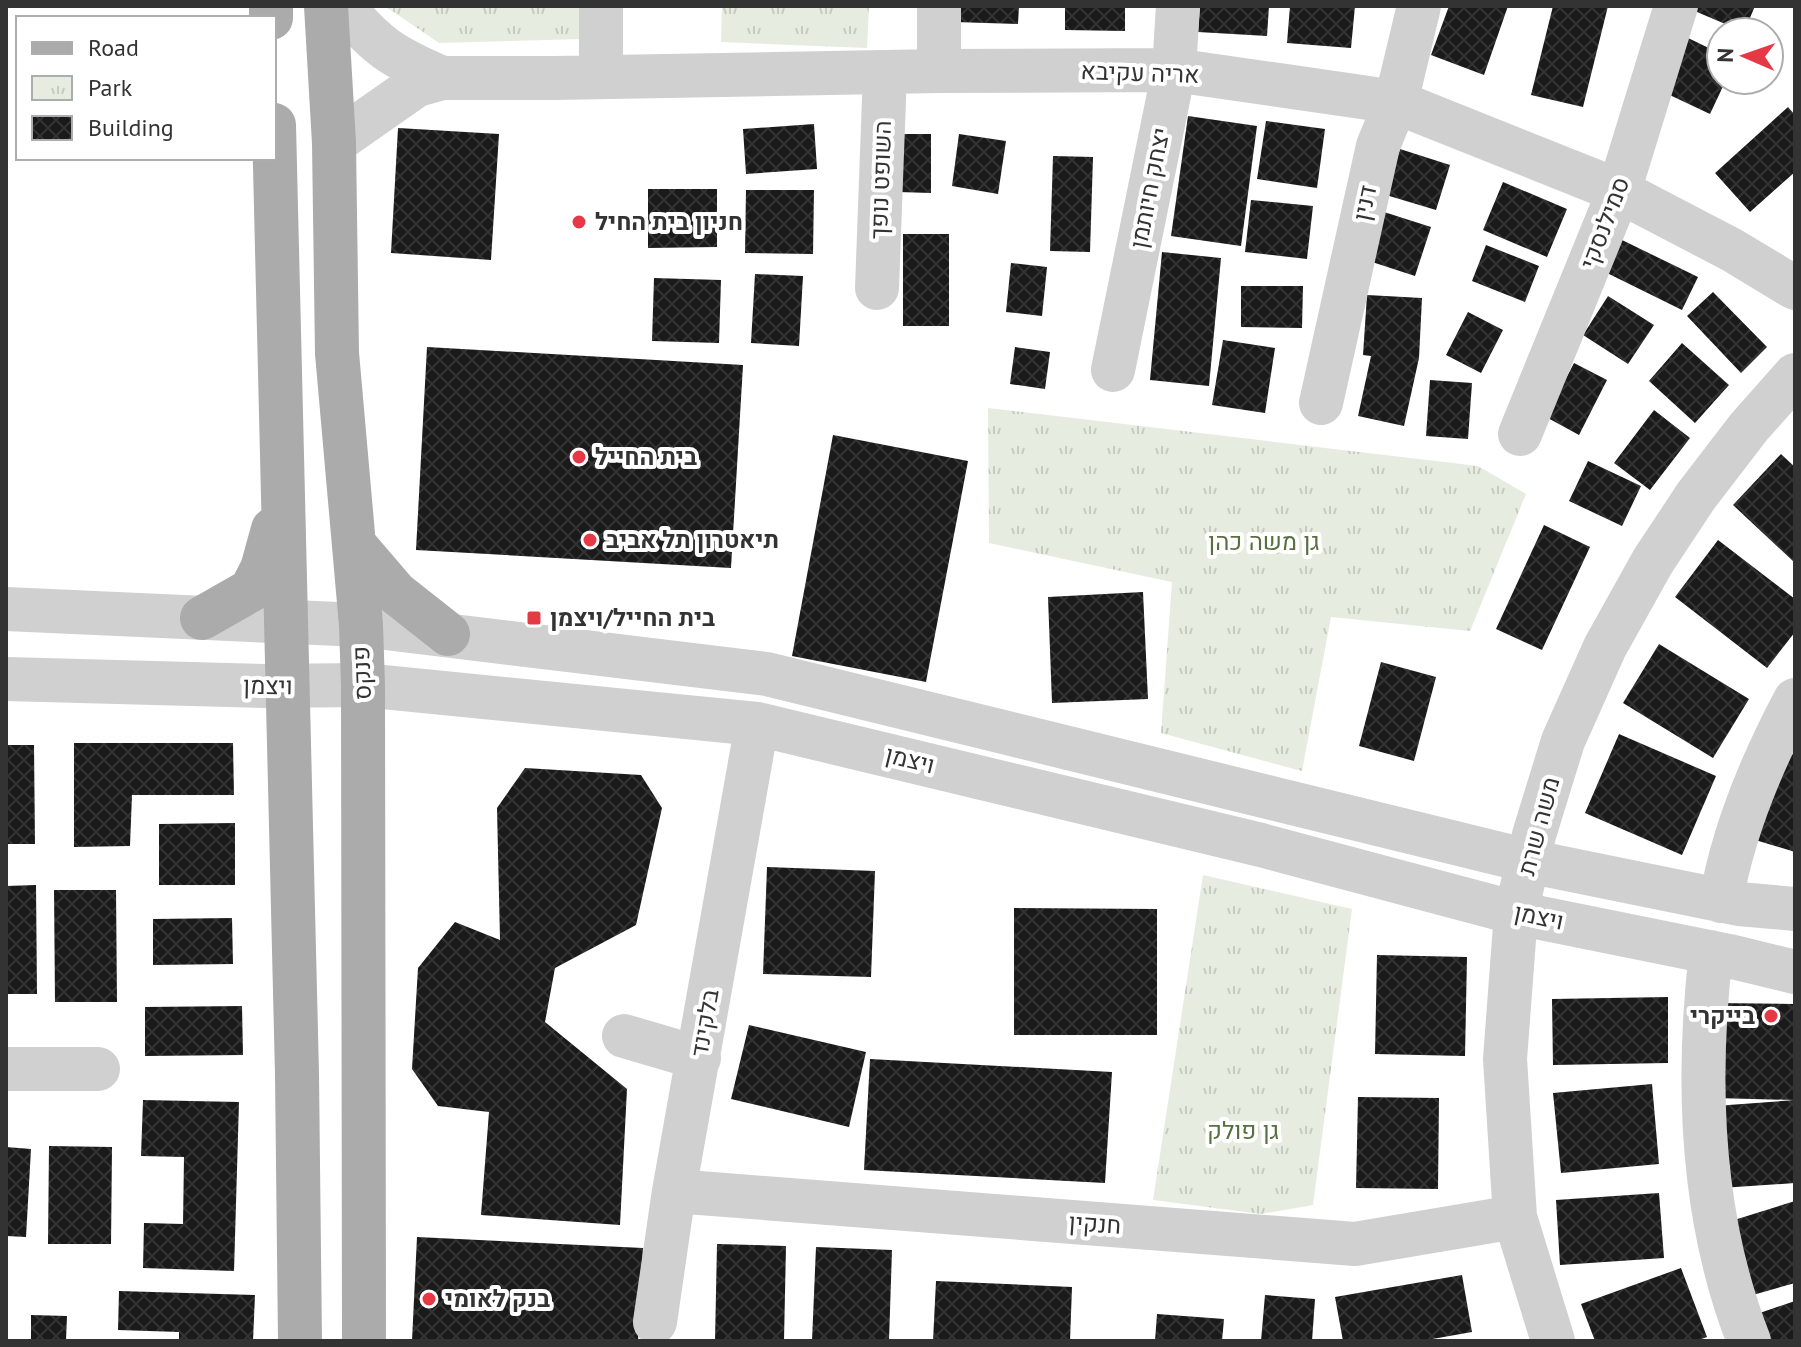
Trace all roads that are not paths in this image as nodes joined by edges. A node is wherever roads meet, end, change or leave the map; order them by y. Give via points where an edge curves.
1 (326, 6) edge
2 (343, 6) edge
3 (601, 6) edge
4 (939, 6) edge
5 (1178, 6) edge
6 (1419, 6) edge
7 (1676, 6) edge
8 (1174, 70) junction
9 (939, 71) junction
10 (885, 72) junction
11 (601, 77) junction
12 (442, 78) junction
13 (1396, 102) junction
14 (334, 143) junction
15 (275, 160) edge
16 (1619, 191) junction
17 (877, 288) dead end
18 (1795, 288) edge
19 (1113, 370) dead end
20 (1795, 375) edge
21 (1321, 403) dead end
22 (1520, 434) dead end
23 (282, 483) junction
24 (354, 544) junction
25 (6, 609) edge
26 (202, 618) junction
27 (286, 620) junction
28 (361, 625) junction
29 (448, 634) junction
30 (6, 679) edge
31 (363, 685) junction
32 (288, 687) junction
33 (1795, 700) edge
34 (757, 724) junction
35 (1528, 861) junction
36 (1721, 901) junction
37 (1795, 909) edge
38 (1516, 913) junction
39 (1711, 952) junction
40 (1795, 972) edge
41 (624, 1036) dead end
42 (699, 1058) junction
43 (6, 1069) edge
44 (98, 1069) dead end
45 (674, 1191) junction
46 (1515, 1217) junction
47 (655, 1322) dead end
48 (300, 1341) edge
49 (364, 1341) edge
50 (1553, 1341) edge
51 (1749, 1341) edge

1 - 14 main road, פנקס
2 - 12 street, אריה עקיבא via 383,49
3 - 11 street
4 - 9 street
5 - 8 street, יצחק חיותמן
6 - 13 street, דנין
7 - 16 street, סמילנסקי
8 - 9 street, אריה עקיבא
8 - 13 street, אריה עקיבא
8 - 19 street, יצחק חיותמן
9 - 10 street, אריה עקיבא
10 - 11 street, אריה עקיבא
10 - 17 street, השופט נופך
11 - 12 street, אריה עקיבא
12 - 14 street, אריה עקיבא via 417,85
13 - 16 street, אריה עקיבא
13 - 21 street, דנין via 1378,146
14 - 24 main road, פנקס via 337,353
15 - 23 main road
16 - 18 street, אריה עקיבא
16 - 22 street, סמילנסקי
20 - 35 street, משה שרת via 1696,496 1612,635 1563,741
23 - 26 main road via 262,569 251,590
23 - 27 main road
24 - 28 main road, פנקס
24 - 29 main road via 396,593
25 - 26 street, ויצמן
26 - 27 street, ויצמן
27 - 28 street, ויצמן
27 - 32 main road
28 - 29 street, ויצמן
28 - 31 main road, פנקס
29 - 35 street, ויצמן via 767,674
30 - 32 street, ויצמן
31 - 32 street, ויצמן
31 - 34 street, ויצמן
31 - 49 main road, פנקס
32 - 48 main road
33 - 36 street via 1748,805
34 - 38 street, ויצמן via 1261,845
34 - 42 street, בלקינד
35 - 36 street, ויצמן
35 - 38 street, משה שרת
36 - 37 street, ויצמן
38 - 39 street, ויצמן
38 - 46 street, משה שרת via 1505,1059
39 - 40 street, ויצמן
39 - 51 street via 1702,1089 1709,1180 1723,1255
41 - 42 street
42 - 45 street, בלקינד
43 - 44 street
45 - 46 street, חנקין via 1355,1244
45 - 47 street, בלקינד
46 - 50 street, משה שרת

